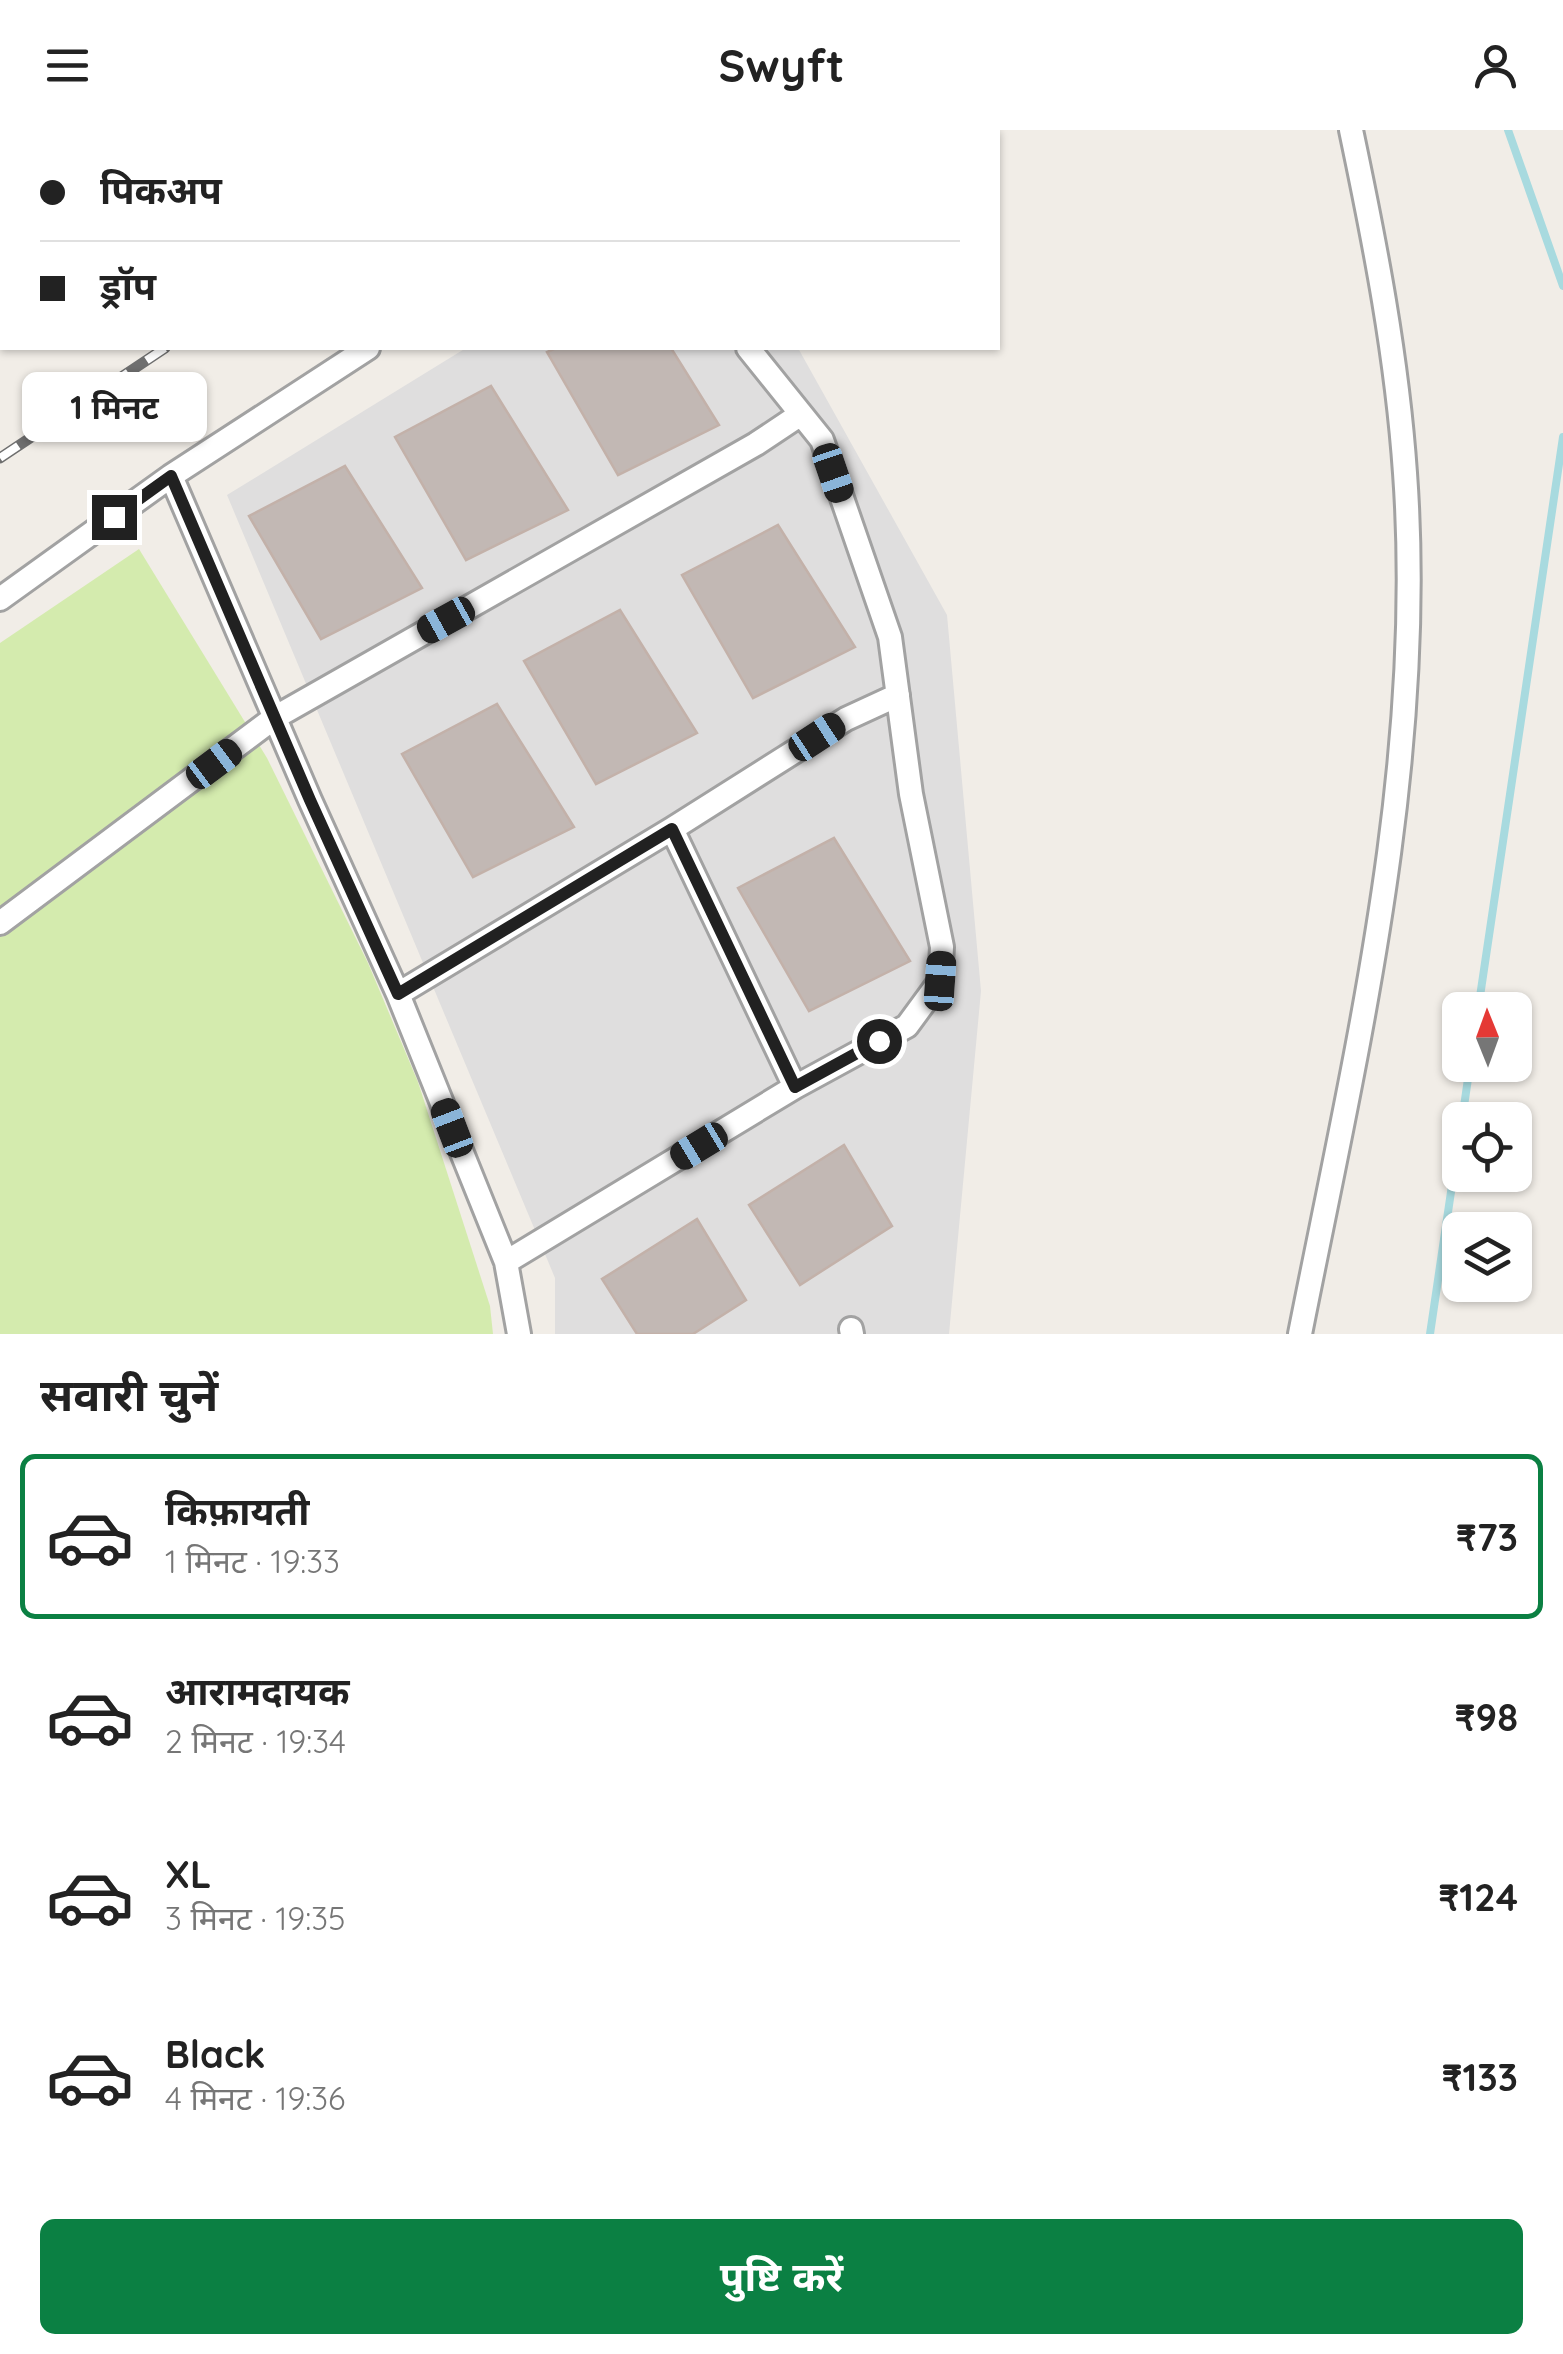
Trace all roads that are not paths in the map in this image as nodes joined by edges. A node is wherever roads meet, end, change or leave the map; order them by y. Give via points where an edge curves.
1 (1352, 130) edge
2 (365, 350) edge
3 (750, 350) edge
4 (801, 414) junction
5 (171, 476) junction
6 (0, 599) edge
7 (898, 695) junction
8 (274, 718) junction
9 (672, 829) junction
10 (0, 923) edge
11 (398, 994) junction
12 (795, 1087) junction
13 (506, 1262) junction
14 (518, 1334) edge
15 (1300, 1334) edge

1 - 15 street via 1386,296 1406,475 1408,629 1398,793 1370,984
2 - 5 street
3 - 4 street
4 - 7 street via 822,440 890,636
4 - 8 street
5 - 6 street
5 - 8 street
7 - 9 street via 846,718
7 - 12 street via 910,794 942,947 940,981 907,1026
8 - 10 street
8 - 11 street
9 - 11 street
9 - 12 street
11 - 13 street
12 - 13 street
13 - 14 street

